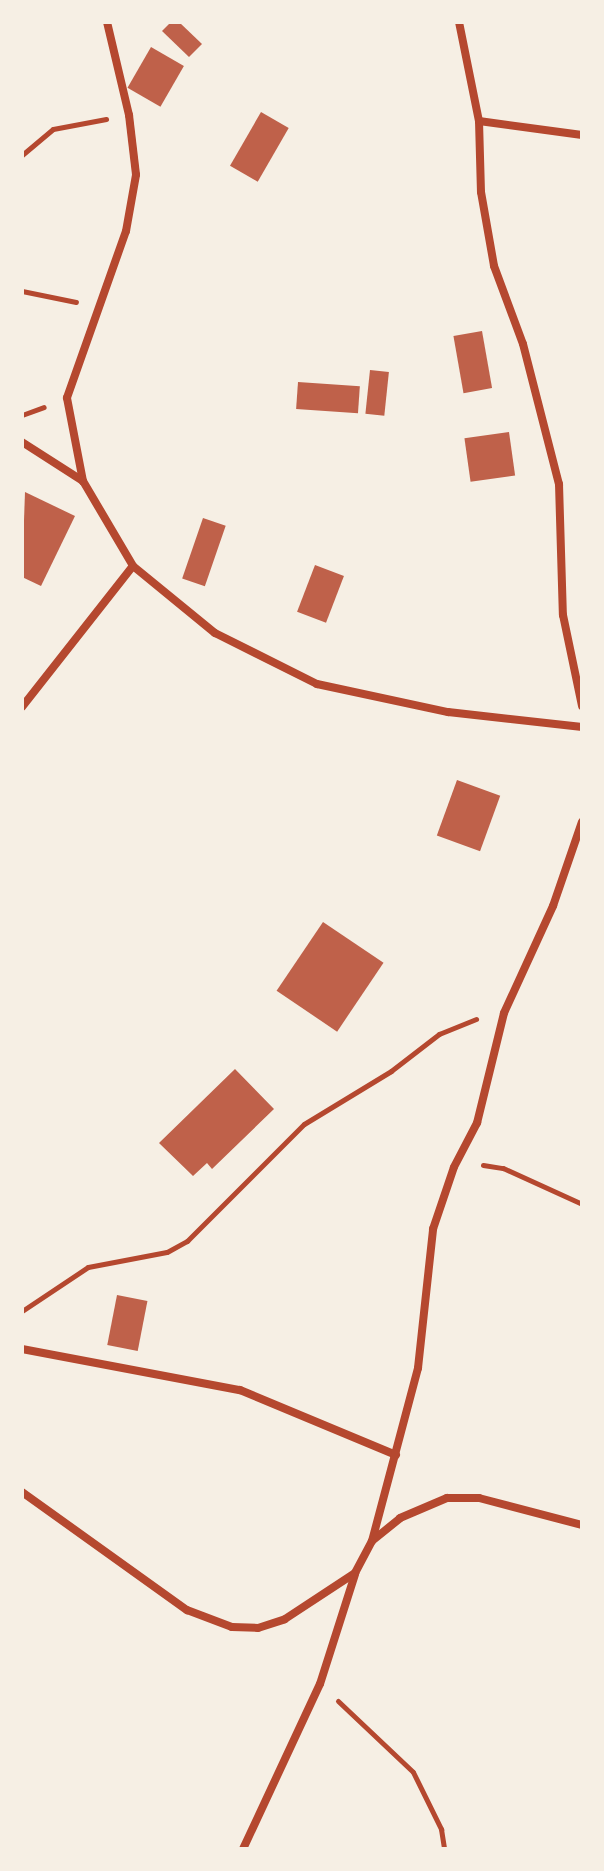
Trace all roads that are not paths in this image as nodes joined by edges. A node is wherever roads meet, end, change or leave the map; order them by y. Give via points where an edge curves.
1 (107, 22) edge
2 (459, 22) edge
3 (479, 121) junction
4 (582, 135) edge
5 (22, 442) edge
6 (83, 481) junction
7 (133, 566) junction
8 (582, 706) edge
9 (22, 707) edge
10 (582, 727) edge
11 (582, 822) edge
12 (22, 1349) edge
13 (396, 1455) junction
14 (22, 1492) edge
15 (582, 1525) edge
16 (372, 1541) junction
17 (355, 1573) junction
18 (243, 1849) edge

1 - 6 street via 129,115 136,175 129,217 67,398
2 - 3 street
3 - 4 street
3 - 8 street via 481,192 494,266 523,344 559,484 563,615
5 - 6 street
6 - 7 street
7 - 9 street
7 - 10 street via 215,633 317,684 448,712
11 - 13 street via 553,906 504,1013 477,1123 454,1167 433,1229 423,1344
12 - 13 street via 240,1390
13 - 16 street
14 - 17 street via 187,1610 232,1627 258,1628 285,1619
15 - 16 street via 479,1498 447,1498 400,1518
16 - 17 street
17 - 18 street via 320,1684

